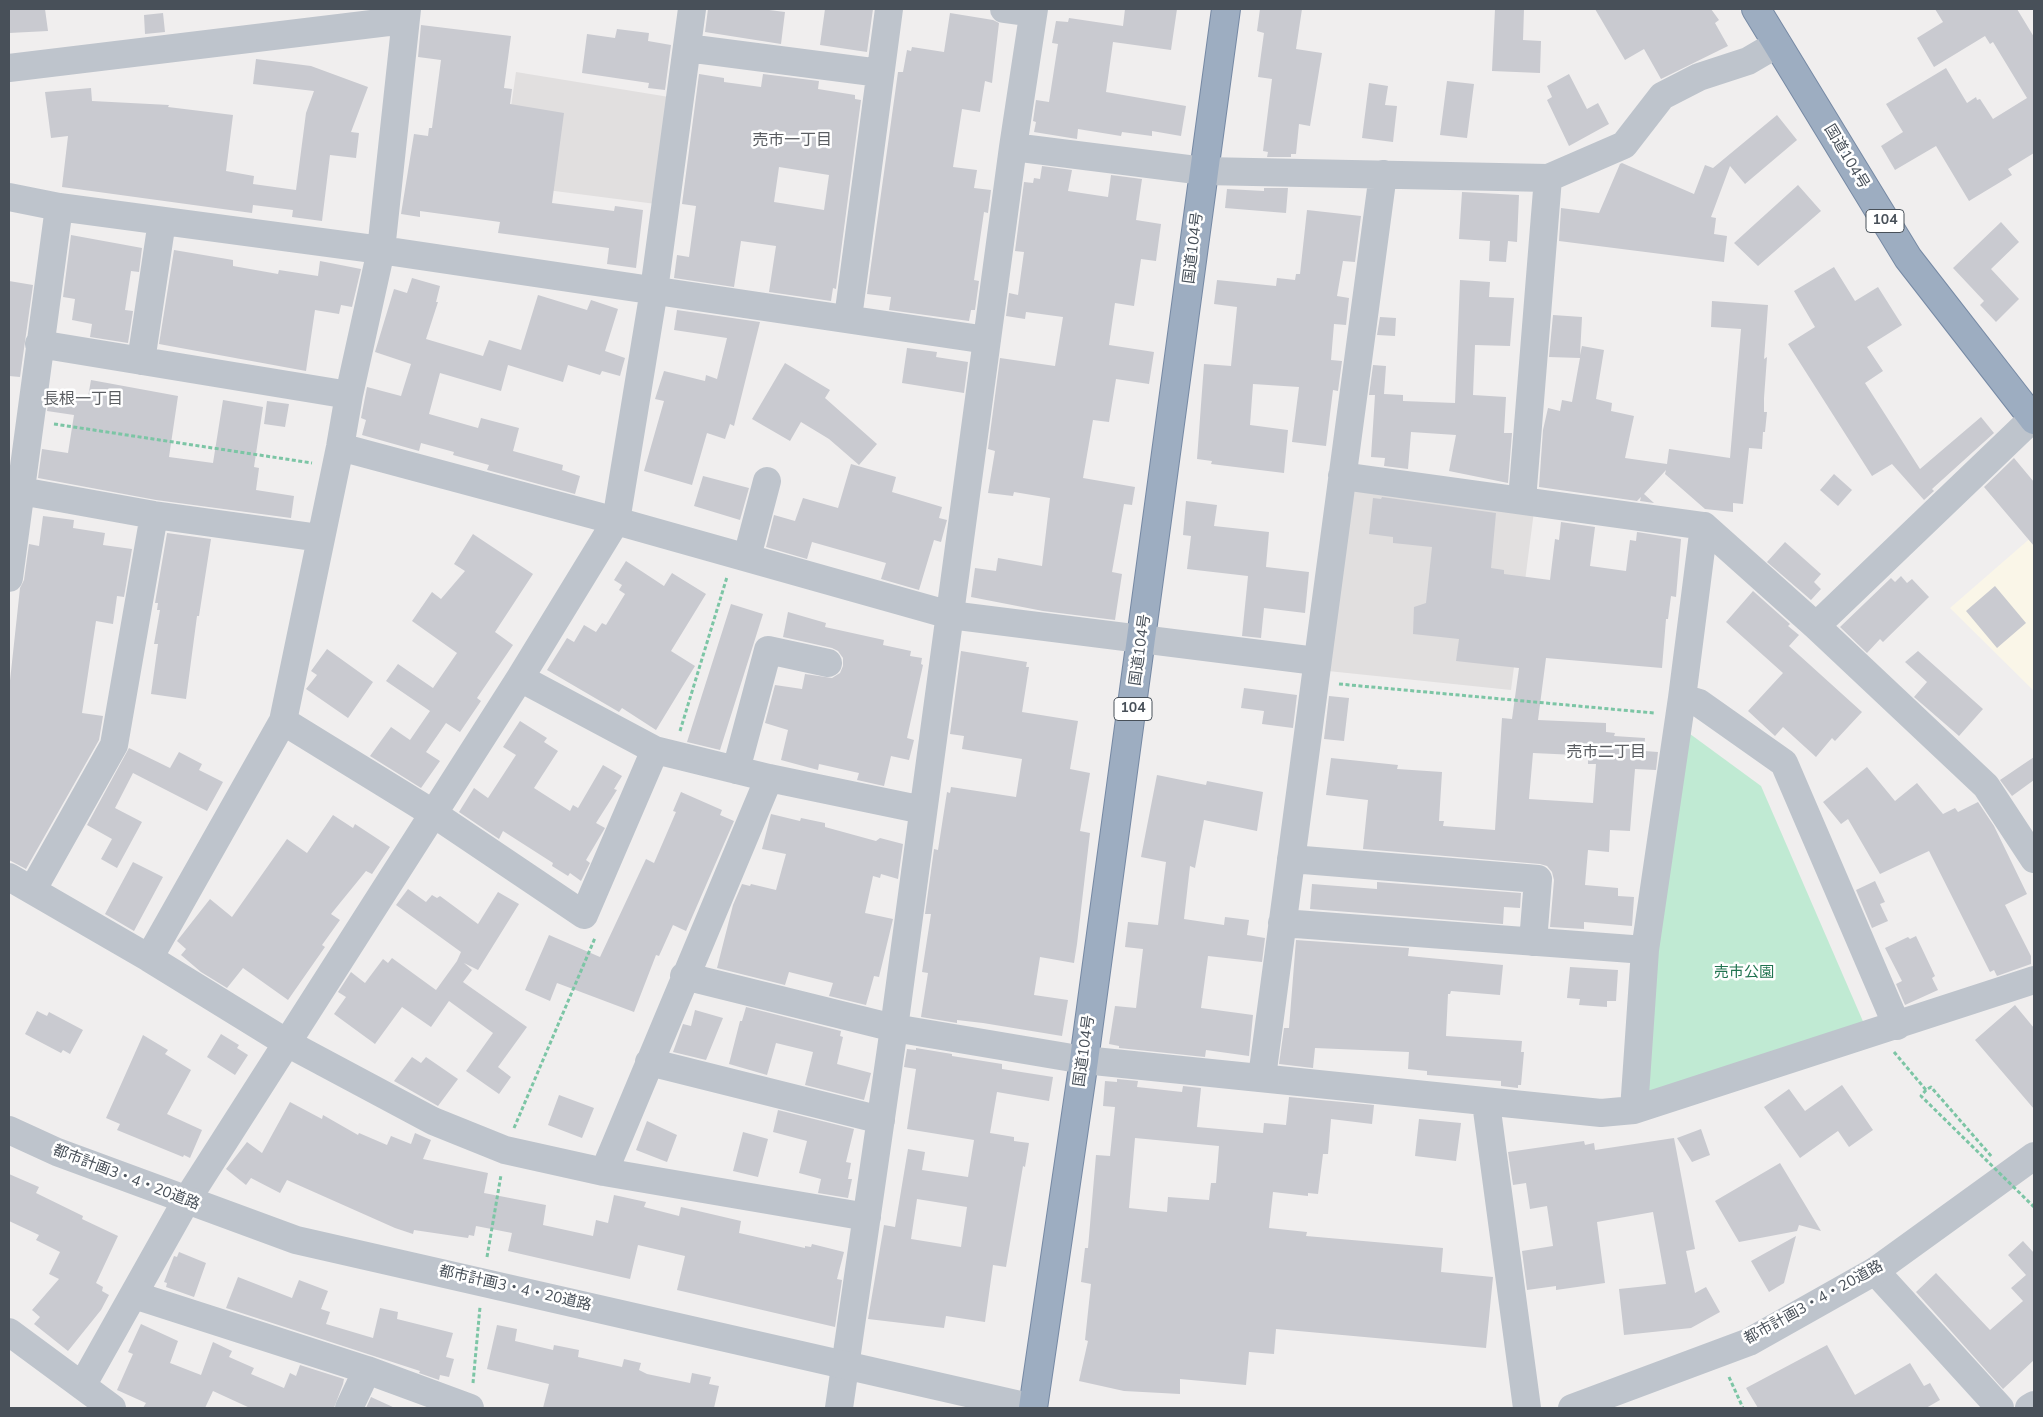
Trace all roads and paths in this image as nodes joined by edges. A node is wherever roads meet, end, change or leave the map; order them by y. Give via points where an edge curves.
1 (692, 9) edge
2 (889, 9) edge
3 (1004, 9) edge
4 (1226, 9) edge
5 (1756, 9) edge
6 (1034, 11) edge
7 (406, 15) edge
8 (1777, 44) junction
9 (687, 48) junction
10 (9, 68) edge
11 (880, 74) junction
12 (1013, 146) junction
13 (1204, 171) junction
14 (1383, 174) junction
15 (1548, 178) junction
16 (9, 197) edge
17 (59, 207) junction
18 (162, 221) junction
19 (381, 250) junction
20 (654, 290) junction
21 (848, 318) junction
22 (987, 340) junction
23 (39, 344) junction
24 (141, 361) junction
25 (349, 395) junction
26 (2034, 418) edge
27 (340, 447) junction
28 (1342, 476) junction
29 (767, 481) dead end
30 (21, 491) junction
31 (1522, 500) junction
32 (154, 515) junction
33 (616, 520) junction
34 (1704, 526) junction
35 (320, 538) junction
36 (747, 558) junction
37 (9, 578) edge
38 (950, 615) junction
39 (1816, 626) junction
40 (1142, 639) junction
41 (828, 663) dead end
42 (1315, 671) junction
43 (520, 678) junction
44 (1680, 707) junction
45 (283, 721) junction
46 (655, 750) junction
47 (736, 770) junction
48 (769, 778) junction
49 (923, 810) junction
50 (434, 814) junction
51 (1291, 859) junction
52 (2034, 859) edge
53 (9, 877) edge
54 (33, 889) junction
55 (1282, 923) junction
56 (1533, 942) junction
57 (1644, 950) junction
58 (149, 958) junction
59 (684, 976) junction
60 (2034, 980) edge
61 (894, 1028) junction
62 (1887, 1029) junction
63 (286, 1043) junction
64 (1084, 1060) junction
65 (649, 1062) junction
66 (1262, 1077) junction
67 (1926, 1090) junction
68 (1486, 1103) junction
69 (1634, 1110) junction
70 (881, 1120) junction
71 (9, 1130) edge
72 (2034, 1156) edge
73 (1993, 1157) dead end
74 (604, 1172) junction
75 (186, 1201) junction
76 (2034, 1207) edge
77 (867, 1217) junction
78 (1875, 1271) junction
79 (134, 1295) junction
80 (480, 1307) dead end
81 (9, 1332) edge
82 (846, 1364) junction
83 (367, 1370) junction
84 (1729, 1377) dead end
85 (82, 1386) junction
86 (460, 1402) edge
87 (2034, 1405) edge
88 (112, 1408) edge
89 (349, 1408) edge
90 (839, 1408) edge
91 (1033, 1408) edge
92 (1527, 1408) edge
93 (1572, 1408) edge
94 (1743, 1408) edge
95 (2000, 1408) edge
96 (2029, 1408) edge

1 - 9 street
2 - 11 street
3 - 6 street
4 - 13 highway, 国道104号 / 104
5 - 8 highway, 国道104号 / 104
6 - 12 street
7 - 10 street
7 - 19 street
8 - 15 street via 1748,61 1699,77 1662,96 1624,145
8 - 26 highway, 国道104号 / 104 via 1908,258
9 - 11 street
9 - 20 street
11 - 21 street
12 - 13 street
12 - 22 street
13 - 14 street
13 - 40 highway, 国道104号 / 104
14 - 15 street
14 - 28 street
15 - 31 street
16 - 17 street
17 - 18 street
17 - 23 street
18 - 19 street
18 - 24 street
19 - 20 street
19 - 25 street
20 - 21 street
20 - 33 street
21 - 22 street
22 - 38 street
23 - 24 street
23 - 30 street
24 - 25 street
25 - 27 street
26 - 39 street
27 - 33 street
27 - 35 street
28 - 31 street
28 - 42 street
29 - 36 street
30 - 32 street
30 - 37 street
31 - 34 street
32 - 35 street
32 - 54 street via 114,745
33 - 36 street
33 - 43 street
34 - 39 street
34 - 44 street
35 - 45 street
36 - 38 street
38 - 40 street
38 - 49 street
39 - 52 street via 1986,786
40 - 42 street
40 - 64 highway, 国道104号 / 104
41 - 47 street via 768,650
42 - 44 path
42 - 51 street
43 - 46 street
43 - 50 street
44 - 57 street
44 - 62 street via 1699,703 1784,763
45 - 50 street
45 - 58 street
46 - 47 street
46 - 50 street via 584,915
47 - 48 street
48 - 49 street
48 - 59 street
49 - 61 street
50 - 63 street
51 - 55 street
51 - 56 street via 1538,879
53 - 54 street
54 - 58 street
55 - 56 street
55 - 66 street
56 - 57 street
57 - 69 street
58 - 63 street
59 - 61 street
59 - 65 street
60 - 62 street
61 - 64 street
61 - 70 street
62 - 67 path
62 - 69 street
63 - 74 street via 433,1121 505,1150
63 - 75 street
64 - 66 street
64 - 91 highway, 国道104号 / 104
65 - 70 street
65 - 74 street
66 - 68 street
67 - 73 path via 1931,1087
67 - 76 path, bridge via 1921,1096
68 - 69 street via 1602,1113
68 - 92 street
70 - 77 street
71 - 75 street, 都市計画3・4・20道路 via 57,1152
72 - 78 street, 都市計画3・4・20道路
74 - 77 street
75 - 79 street
75 - 82 street, 都市計画3・4・20道路 via 296,1240
77 - 82 street
78 - 93 street, 都市計画3・4・20道路 via 1749,1342
78 - 95 street
79 - 83 street
79 - 85 street
80 - 86 path
81 - 85 street
82 - 90 street
82 - 91 street, 都市計画3・4・20道路
83 - 86 street
83 - 89 street
84 - 94 path
85 - 88 street
87 - 96 street

